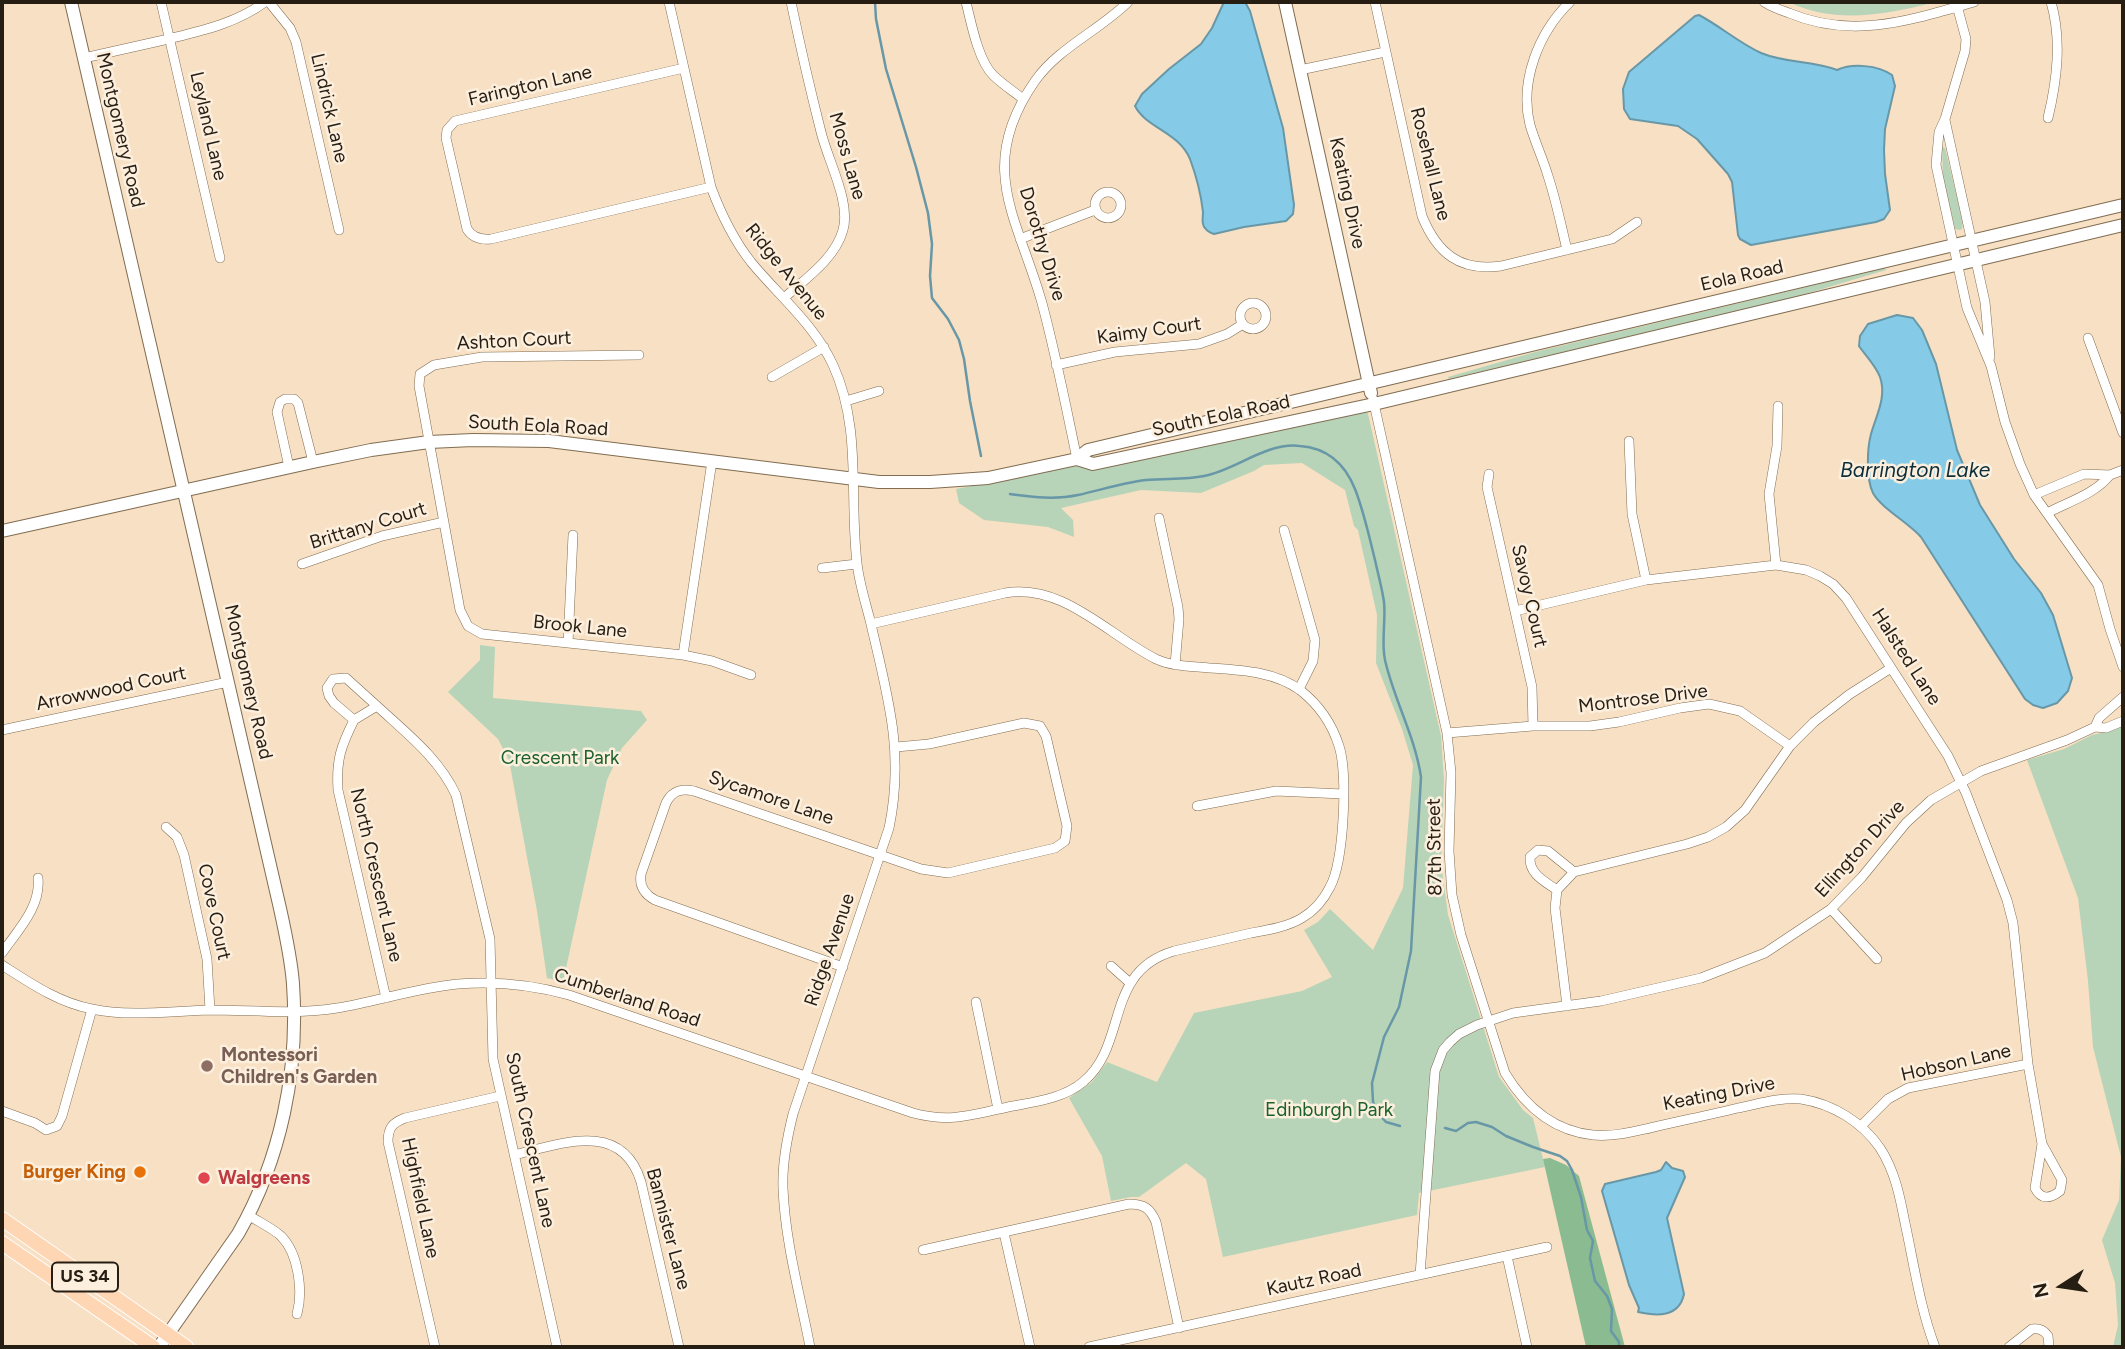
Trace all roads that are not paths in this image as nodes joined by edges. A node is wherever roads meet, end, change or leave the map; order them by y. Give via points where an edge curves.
1 (71, 2) edge
2 (161, 2) edge
3 (267, 2) edge
4 (669, 2) edge
5 (791, 2) edge
6 (966, 2) edge
7 (1128, 2) edge
8 (1285, 2) edge
9 (1375, 2) edge
10 (1570, 2) edge
11 (1764, 2) edge
12 (1974, 2) edge
13 (2051, 2) edge
14 (1957, 4) edge
15 (170, 38) junction
16 (1385, 52) junction
17 (84, 58) junction
18 (684, 68) junction
19 (1300, 70) junction
20 (1023, 99) junction
21 (2048, 118) dead end
22 (1945, 119) junction
23 (711, 187) junction
24 (2123, 205) edge
25 (1095, 210) dead end
26 (1637, 222) dead end
27 (2123, 225) edge
28 (339, 230) dead end
29 (1020, 239) junction
30 (1972, 241) junction
31 (1953, 245) junction
32 (1567, 250) junction
33 (220, 258) dead end
34 (1976, 260) junction
35 (1957, 264) junction
36 (784, 298) junction
37 (1243, 324) dead end
38 (2088, 338) dead end
39 (824, 347) junction
40 (639, 355) dead end
41 (1056, 365) junction
42 (1991, 366) junction
43 (772, 377) dead end
44 (879, 391) dead end
45 (1371, 394) junction
46 (846, 401) junction
47 (1778, 407) dead end
48 (2123, 433) edge
49 (1629, 441) dead end
50 (429, 442) junction
51 (1077, 459) junction
52 (313, 461) junction
53 (712, 461) junction
54 (289, 467) junction
55 (2123, 470) edge
56 (1489, 474) dead end
57 (2110, 475) junction
58 (853, 479) junction
59 (184, 491) junction
60 (2034, 495) junction
61 (2047, 513) junction
62 (1159, 518) dead end
63 (444, 522) junction
64 (1284, 530) dead end
65 (2, 531) edge
66 (573, 535) dead end
67 (302, 564) dead end
68 (857, 564) junction
69 (1776, 565) junction
70 (821, 568) dead end
71 (1646, 580) junction
72 (1515, 611) junction
73 (871, 624) junction
74 (568, 643) junction
75 (683, 655) junction
76 (1175, 665) junction
77 (2123, 667) edge
78 (1891, 668) junction
79 (751, 675) dead end
80 (228, 682) junction
81 (1299, 690) junction
82 (2123, 696) edge
83 (376, 706) junction
84 (354, 720) junction
85 (2123, 720) edge
86 (1533, 726) junction
87 (2095, 727) junction
88 (2, 730) edge
89 (1447, 733) junction
90 (1790, 746) junction
91 (896, 747) junction
92 (1961, 782) junction
93 (1343, 794) junction
94 (1197, 806) dead end
95 (166, 827) dead end
96 (881, 855) junction
97 (1574, 872) junction
98 (38, 878) dead end
99 (1557, 890) junction
100 (1831, 909) junction
101 (2, 953) edge
102 (1877, 959) dead end
103 (2, 965) edge
104 (1111, 966) dead end
105 (843, 967) junction
106 (1130, 983) junction
107 (492, 984) junction
108 (386, 998) junction
109 (976, 1002) dead end
110 (1567, 1006) junction
111 (92, 1009) junction
112 (210, 1010) junction
113 (293, 1013) junction
114 (1489, 1022) junction
115 (2028, 1064) junction
116 (806, 1076) junction
117 (500, 1096) junction
118 (999, 1109) junction
119 (2, 1111) edge
120 (1861, 1126) junction
121 (2042, 1144) junction
122 (513, 1155) junction
123 (248, 1215) junction
124 (2, 1219) edge
125 (1004, 1233) junction
126 (2, 1243) edge
127 (1547, 1247) dead end
128 (923, 1250) dead end
129 (1507, 1256) junction
130 (1420, 1275) junction
131 (297, 1314) dead end
132 (1179, 1328) junction
133 (167, 1334) junction
134 (153, 1347) edge
135 (159, 1347) edge
136 (186, 1347) edge
137 (435, 1347) edge
138 (557, 1347) edge
139 (679, 1347) edge
140 (810, 1347) edge
141 (1030, 1347) edge
142 (1089, 1347) edge
143 (1527, 1347) edge
144 (1935, 1347) edge
145 (2008, 1347) edge
146 (2049, 1347) edge

1 - 17 street, Montgomery Road
2 - 15 street, Leyland Lane
3 - 15 street via 228,23
3 - 28 street, Lindrick Lane via 296,42
4 - 18 street, Ridge Avenue
5 - 36 street, Moss Lane via 845,215 836,248
6 - 20 street via 988,69
7 - 20 street, Dorothy Drive via 1049,66
8 - 19 street, Keating Drive
9 - 16 street, Rosehall Lane
10 - 32 street via 1540,43 1527,100
11 - 14 street via 1799,18 1855,28 1887,25
12 - 14 street
13 - 21 street via 2058,67
14 - 22 street via 1965,51
15 - 17 street
15 - 33 street, Leyland Lane
16 - 19 street
16 - 32 street, Rosehall Lane via 1422,216 1440,248 1468,265 1486,268
17 - 59 street, Montgomery Road
18 - 23 street, Ridge Avenue
18 - 23 street, Farington Lane via 455,121 447,130 447,146 467,229 481,239
19 - 45 street, Keating Drive
20 - 29 street, Dorothy Drive via 1004,161 1009,204
22 - 30 street
22 - 31 street via 1936,165
23 - 36 street, Ridge Avenue via 737,242
24 - 30 street, Eola Road
25 - 29 street
26 - 32 street, Rosehall Lane via 1612,239
27 - 34 street, Eola Road
29 - 41 street, Dorothy Drive
30 - 31 street, Eola Road
30 - 34 street
31 - 35 street
31 - 45 street, Eola Road
34 - 35 street, Eola Road
34 - 42 street
35 - 42 street via 1967,308
35 - 45 street, Eola Road
36 - 39 street, Ridge Avenue
37 - 41 street, Kaimy Court via 1199,344 1115,352
38 - 48 street
39 - 43 street
39 - 46 street, Ridge Avenue
40 - 50 street, Ashton Court via 482,356 434,365 420,374 419,386
41 - 51 street, Dorothy Drive
42 - 60 street via 2012,443
44 - 46 street
45 - 51 street, South Eola Road via 1088,450
45 - 51 street, South Eola Road via 1093,464
45 - 89 street, 87th Street
46 - 58 street, Ridge Avenue
47 - 69 street via 1769,494
49 - 71 street via 1632,514
50 - 52 street, South Eola Road
50 - 53 street, South Eola Road via 549,442
50 - 63 street, Brook Lane
51 - 58 street, South Eola Road via 988,478
52 - 54 street, South Eola Road
52 - 54 street via 298,402 285,399 277,412
53 - 58 street, South Eola Road
53 - 75 street
54 - 59 street, South Eola Road
55 - 57 street
56 - 72 street, Savoy Court via 1487,487
57 - 60 street via 2084,474
57 - 61 street via 2091,492
58 - 68 street, Ridge Avenue
59 - 65 street, South Eola Road
59 - 80 street, Montgomery Road
60 - 61 street
61 - 77 street via 2098,584
62 - 76 street via 1178,607
63 - 67 street, Brittany Court via 382,536
63 - 74 street, Brook Lane via 460,610 468,626 482,634
64 - 81 street via 1315,640 1313,661
66 - 74 street
68 - 70 street
68 - 73 street, Ridge Avenue
69 - 71 street, Halsted Lane
69 - 78 street, Halsted Lane via 1805,570 1833,584
71 - 72 street, Halsted Lane
72 - 86 street, Savoy Court via 1532,687
73 - 76 street, Cumberland Road via 1027,591 1051,596 1155,658
73 - 91 street, Ridge Avenue
74 - 75 street, Brook Lane
75 - 79 street, Brook Lane
76 - 81 street, Cumberland Road via 1255,672
78 - 90 street via 1841,701
78 - 92 street, Halsted Lane
80 - 88 street, Arrowwood Court
80 - 113 street, Montgomery Road via 286,939
81 - 93 street, Cumberland Road via 1335,734 1343,767
82 - 87 street, Ellington Drive
83 - 84 street
83 - 84 street, South Crescent Lane via 346,678 333,679 327,688 329,696
83 - 107 street, South Crescent Lane via 430,755 456,795 490,939
84 - 108 street, North Crescent Lane via 339,753 338,790
85 - 87 street, Ellington Drive via 2106,728
86 - 89 street, Montrose Drive
86 - 90 street, Montrose Drive via 1590,726 1709,704 1740,711
87 - 92 street, Ellington Drive
89 - 114 street, 87th Street via 1452,895
90 - 97 street via 1745,810 1726,827 1687,844
91 - 96 street, Ridge Avenue via 895,797
91 - 96 street via 1024,723 1040,726 1067,826 1065,841 1055,848 948,873 930,872
92 - 100 street, Ellington Drive via 1919,809
92 - 115 street, Halsted Lane via 2014,923
93 - 94 street via 1276,791
93 - 106 street, Cumberland Road via 1336,870 1331,886 1312,911 1290,924 1163,954 1144,965
95 - 112 street, Cove Court via 177,837 184,855 207,959
96 - 105 street, Ridge Avenue
96 - 105 street, Sycamore Lane via 694,790 681,789 666,803 640,880 644,892 655,900
97 - 99 street
97 - 99 street via 1548,851 1538,850 1530,857 1535,874
98 - 101 street via 39,891 31,912
99 - 110 street via 1555,908
100 - 102 street
100 - 110 street, Ellington Drive via 1765,953 1701,978
103 - 111 street, Cumberland Road via 40,990
104 - 106 street
105 - 116 street, Ridge Avenue
106 - 118 street, Cumberland Road via 1104,1054 1090,1076 1063,1094
107 - 108 street, Cumberland Road via 452,985
107 - 116 street, Cumberland Road via 525,985 569,995
107 - 117 street, South Crescent Lane via 492,1059
108 - 113 street, Cumberland Road
109 - 118 street
110 - 114 street, Ellington Drive via 1513,1013
111 - 112 street, Cumberland Road
111 - 119 street via 57,1126 46,1130
112 - 113 street, Cumberland Road
113 - 123 street, Montgomery Road via 293,1052 283,1120
114 - 120 street, Keating Drive via 1505,1073 1516,1090 1543,1117 1578,1133 1630,1133 1769,1101 1799,1099 1830,1107
114 - 130 street via 1459,1034 1443,1051 1435,1071
115 - 120 street, Hobson Lane via 1909,1088 1888,1099
115 - 121 street, Halsted Lane
116 - 118 street, Cumberland Road via 931,1118 954,1119
116 - 140 street, Ridge Avenue via 788,1138 783,1187
117 - 122 street, South Crescent Lane
117 - 137 street, Highfield Lane via 405,1118 388,1133
120 - 144 street, Keating Drive via 1892,1170
121 - 121 street via 2035,1188 2038,1195 2053,1197 2062,1180
122 - 138 street, South Crescent Lane
122 - 139 street, Bannister Lane via 589,1140 618,1148 630,1161 641,1182
123 - 131 street via 287,1244 300,1283
123 - 133 street, Montgomery Road
124 - 133 main road, US 34
125 - 128 street
125 - 132 street via 1129,1204 1146,1206 1156,1222
125 - 141 street
126 - 134 main road, US 34
127 - 129 street, Kautz Road
129 - 130 street, Kautz Road
129 - 143 street
130 - 132 street, Kautz Road
132 - 142 street, Kautz Road
133 - 135 street, Montgomery Road
133 - 136 main road, US 34
145 - 146 street via 2035,1328 2048,1336

